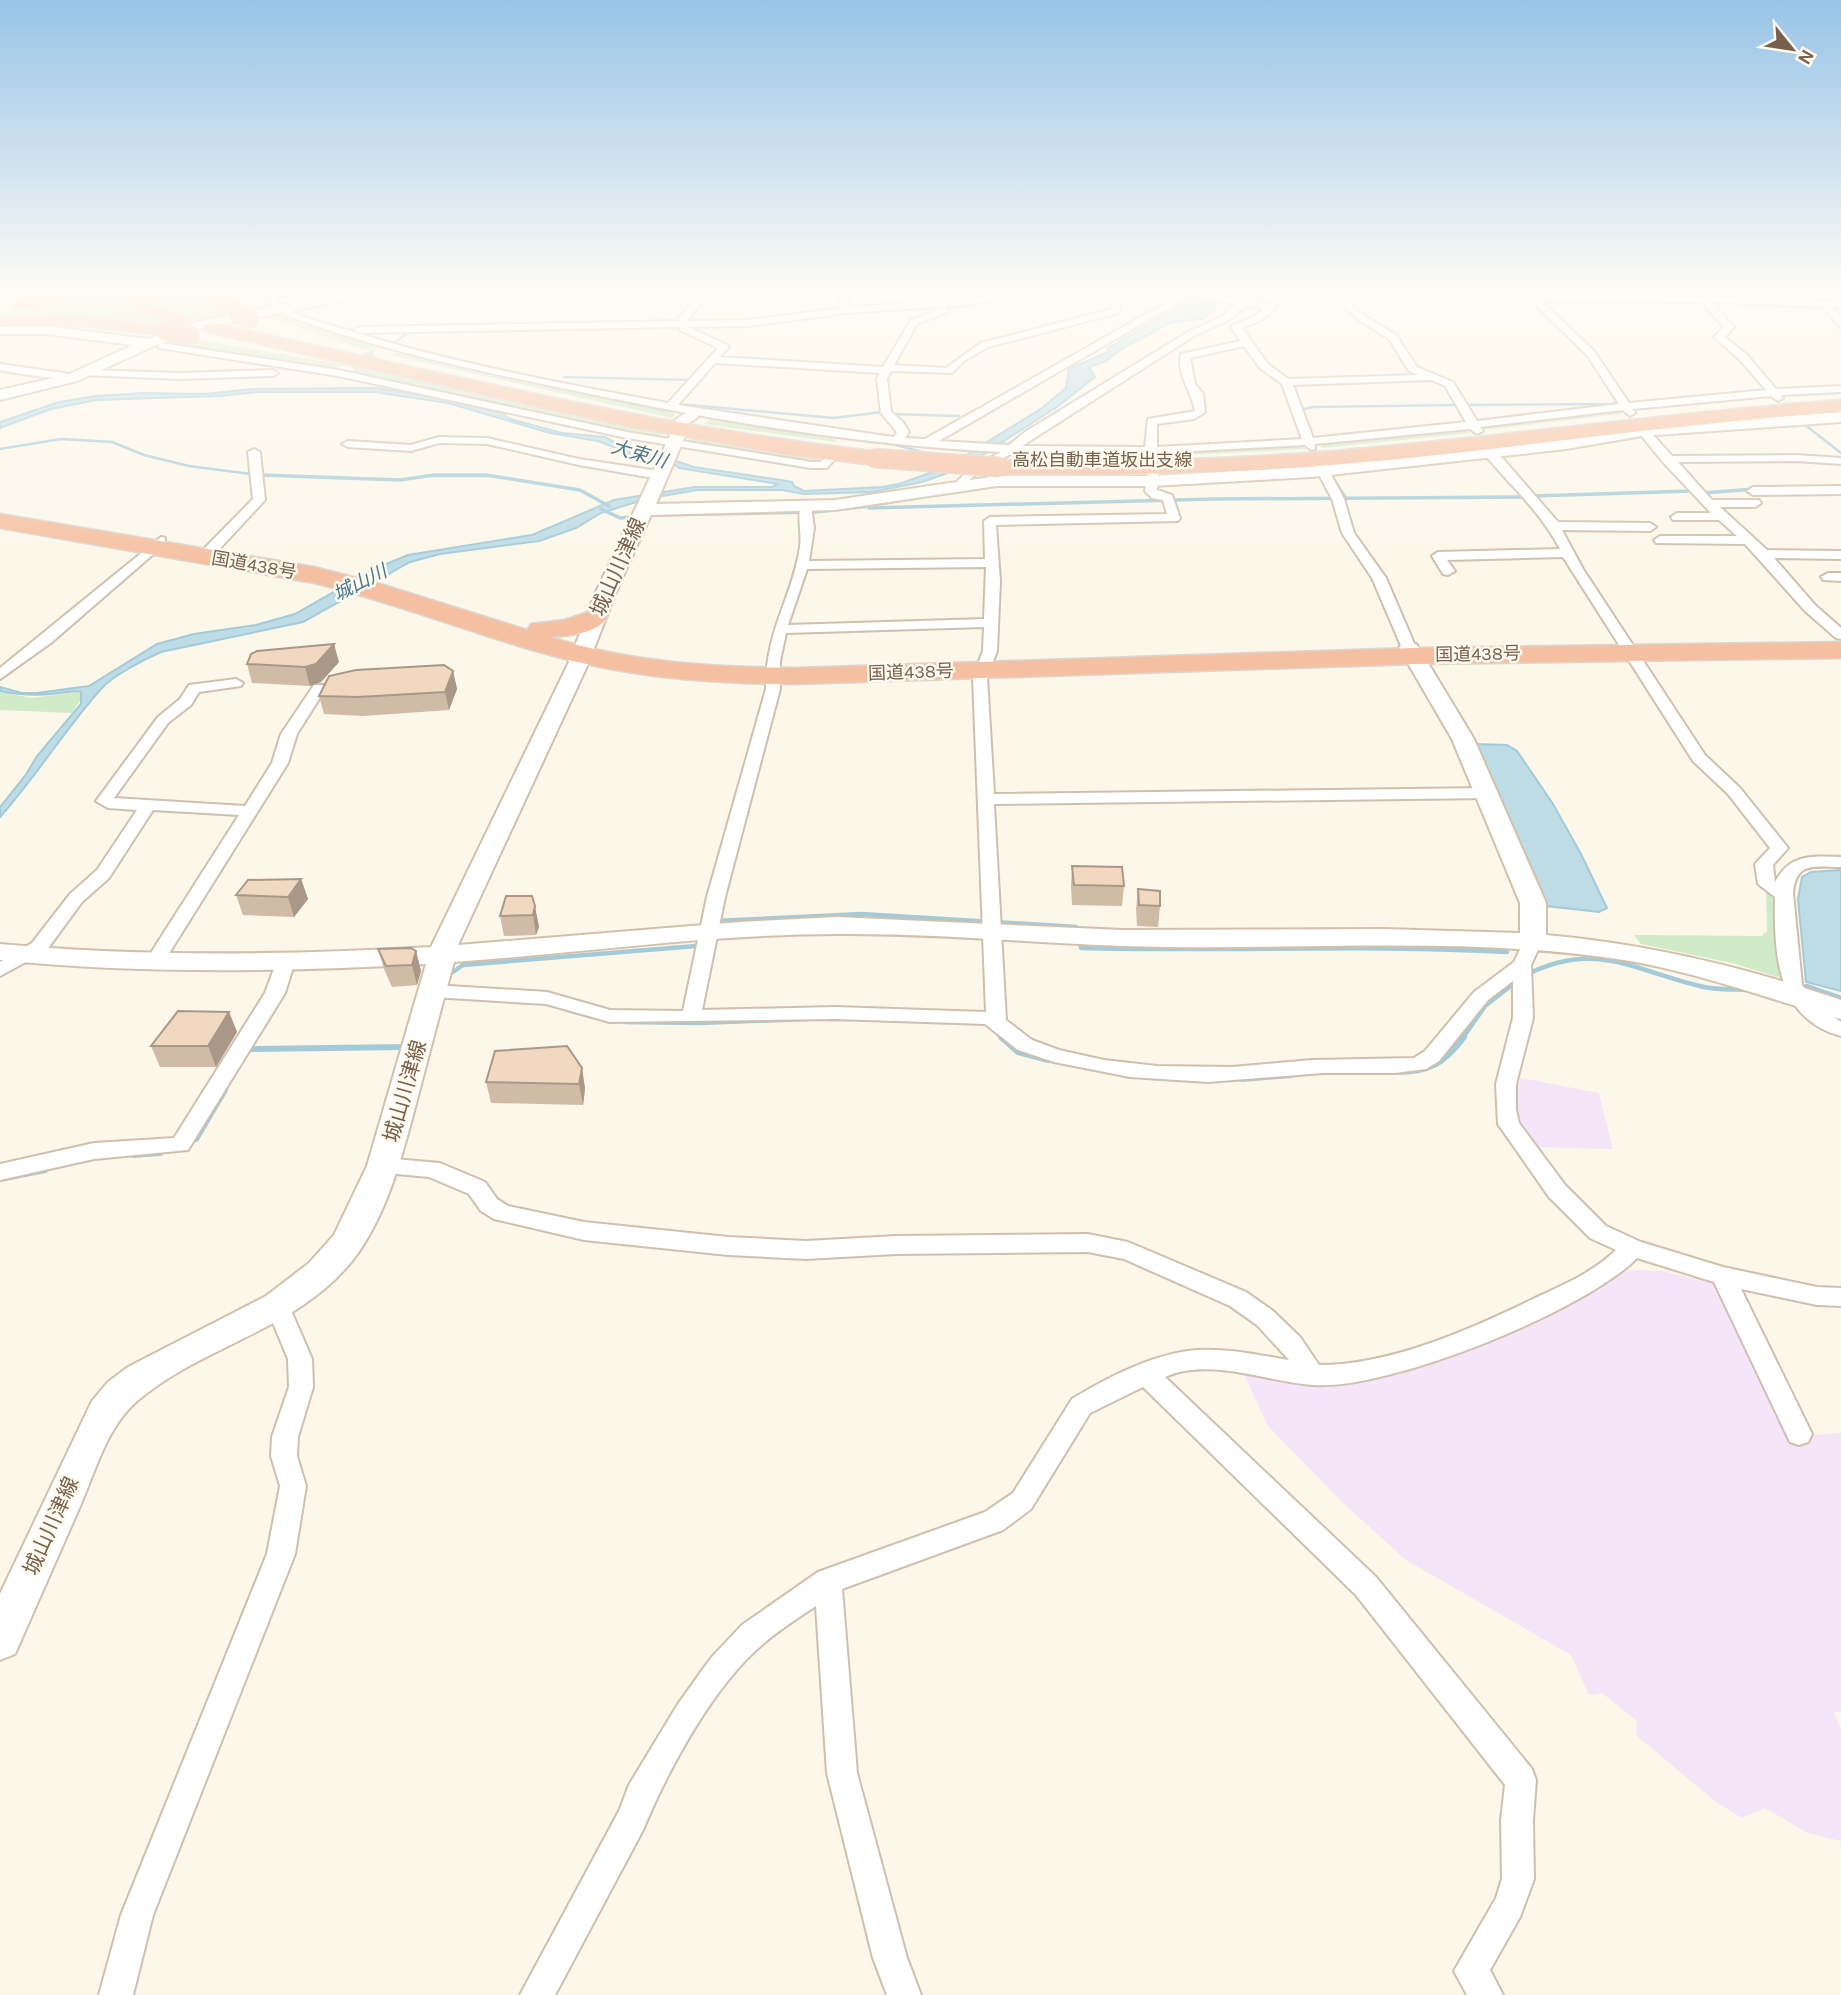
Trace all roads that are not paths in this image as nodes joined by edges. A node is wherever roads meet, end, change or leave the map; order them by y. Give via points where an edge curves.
1 (57, 380) edge
2 (426, 380) edge
3 (437, 380) edge
4 (443, 380) edge
5 (444, 380) edge
6 (543, 380) edge
7 (696, 380) edge
8 (882, 380) edge
9 (1038, 380) edge
10 (1116, 380) edge
11 (1190, 380) edge
12 (1280, 380) edge
13 (1354, 380) edge
14 (1437, 380) edge
15 (1609, 380) edge
16 (1763, 380) edge
17 (452, 382) junction
18 (1286, 382) junction
19 (1841, 389) edge
20 (0, 395) edge
21 (1776, 396) junction
22 (1841, 401) edge
23 (1841, 406) edge
24 (670, 408) junction
25 (1628, 410) junction
26 (1841, 417) edge
27 (1475, 428) junction
28 (1641, 429) junction
29 (679, 432) junction
30 (348, 444) dead end
31 (928, 444) junction
32 (1310, 444) junction
33 (1487, 448) junction
34 (885, 450) junction
35 (254, 452) dead end
36 (1153, 454) junction
37 (1005, 457) junction
38 (1734, 458) junction
39 (829, 459) dead end
40 (1666, 459) junction
41 (1841, 461) edge
42 (1322, 467) junction
43 (1751, 474) dead end
44 (1153, 476) junction
45 (960, 485) junction
46 (653, 490) junction
47 (1841, 491) edge
48 (1709, 504) junction
49 (805, 510) junction
50 (0, 513) edge
51 (1723, 516) junction
52 (1677, 517) dead end
53 (0, 521) edge
54 (1554, 526) junction
55 (1650, 527) dead end
56 (1660, 540) dead end
57 (1749, 540) junction
58 (157, 544) junction
59 (209, 553) junction
60 (1567, 554) junction
61 (1764, 554) junction
62 (1500, 555) junction
63 (1841, 555) edge
64 (993, 563) junction
65 (802, 565) junction
66 (1512, 569) dead end
67 (1448, 571) dead end
68 (363, 582) junction
69 (991, 623) junction
70 (781, 629) junction
71 (1841, 635) edge
72 (587, 639) junction
73 (1841, 642) edge
74 (1629, 648) junction
75 (1841, 650) edge
76 (1412, 652) junction
77 (985, 666) junction
78 (773, 671) junction
79 (0, 674) edge
80 (236, 683) dead end
81 (319, 688) dead end
82 (1481, 794) junction
83 (987, 799) junction
84 (148, 806) junction
85 (250, 811) junction
86 (1841, 862) edge
87 (1783, 894) junction
88 (991, 924) junction
89 (707, 933) junction
90 (13, 953) edge
91 (443, 954) junction
92 (156, 959) junction
93 (286, 961) junction
94 (1525, 965) junction
95 (0, 970) edge
96 (440, 991) junction
97 (1796, 995) junction
98 (1841, 1010) edge
99 (691, 1017) junction
100 (996, 1021) junction
101 (1841, 1030) edge
102 (383, 1166) junction
103 (0, 1172) edge
104 (1633, 1248) junction
105 (1723, 1276) junction
106 (1841, 1297) edge
107 (278, 1306) junction
108 (1147, 1375) junction
109 (1312, 1375) junction
110 (1799, 1434) dead end
111 (828, 1581) junction
112 (0, 1640) edge
113 (116, 1995) edge
114 (537, 1995) edge
115 (904, 1995) edge
116 (1486, 1995) edge

1 - 20 street
2 - 29 street
3 - 34 highway, 高松自動車道坂出支線 via 767,439
4 - 17 highway
5 - 17 highway
6 - 24 street
7 - 24 street
8 - 34 street via 886,413 903,432
9 - 31 street
10 - 37 street via 1029,434
11 - 36 street via 1198,394 1200,412 1152,421
12 - 18 street
13 - 18 street
14 - 27 street via 1449,384
15 - 25 street
16 - 21 street
17 - 34 highway, 高松自動車道坂出支線 via 753,443
18 - 32 street
19 - 21 street
21 - 25 street
22 - 37 highway, 高松自動車道坂出支線 via 1675,413 1309,453 1171,461
23 - 37 highway, 高松自動車道坂出支線 via 1302,460 1174,467
24 - 29 street
25 - 27 street
26 - 28 street via 1797,416
27 - 32 street
28 - 33 street via 1566,444
28 - 40 street
29 - 34 street via 844,440
29 - 39 street via 811,465 823,466
29 - 46 street, 城山川津線
30 - 46 street via 411,448 439,440 487,441 579,463
31 - 34 street
31 - 37 street
32 - 36 street
33 - 42 street via 1383,466
33 - 54 street
34 - 37 highway, 高松自動車道坂出支線, bridge
35 - 59 street via 259,500
36 - 37 street
37 - 45 street via 972,472
38 - 40 street
38 - 41 street
38 - 43 street
40 - 48 street
42 - 44 street
42 - 76 street via 1339,500 1348,533 1379,578
44 - 45 street
44 - 64 street via 1153,494 1168,500 1174,517 990,521
45 - 49 street
46 - 49 street
46 - 72 street, 城山川津線
47 - 48 street
48 - 51 street
49 - 65 street
50 - 58 highway, 国道438号
51 - 52 street
51 - 57 street
53 - 58 highway, 国道438号
54 - 55 street
54 - 60 street
56 - 57 street
57 - 61 street
58 - 59 highway, 国道438号
58 - 79 street
59 - 68 highway, 国道438号
60 - 62 street
60 - 74 street
61 - 63 street
61 - 71 street via 1810,608
62 - 66 street
62 - 67 street via 1438,556
64 - 65 street
64 - 69 street
65 - 70 street
68 - 72 highway, 国道438号
68 - 72 highway, 国道438号 via 453,601 540,630
69 - 70 street
69 - 77 street
70 - 78 street
72 - 78 highway, 国道438号 via 704,675
72 - 91 street, 城山川津線
73 - 74 highway, 国道438号
74 - 75 highway, 国道438号
74 - 76 highway, 国道438号
74 - 87 street via 1699,758 1734,791 1779,848 1764,864 1767,884
76 - 77 highway, 国道438号
76 - 82 street via 1463,739
77 - 78 highway, 国道438号
77 - 83 street via 980,677
78 - 89 street via 773,689
80 - 84 street via 194,688 186,702 163,720 104,801
81 - 85 street via 289,734 280,763
82 - 83 street
82 - 94 street via 1533,903 1535,918
83 - 88 street
84 - 85 street
84 - 90 street via 103,874 76,898 39,947
85 - 92 street
86 - 87 street via 1814,862 1792,869
87 - 97 street
88 - 89 street
88 - 94 street via 1167,939 1368,935
88 - 100 street
89 - 91 street
89 - 99 street
90 - 92 street
90 - 95 street
91 - 93 street
91 - 96 street, 城山川津線
92 - 93 street
93 - 103 street via 275,993 180,1145 94,1150
94 - 97 street via 1598,948
94 - 100 street via 1481,996 1432,1056 1408,1066 1320,1066 1230,1074 1130,1070 1033,1049
94 - 104 street via 1523,1018 1506,1084 1509,1125 1573,1207 1598,1231
96 - 99 street via 547,998 610,1016
96 - 102 street, 城山川津線
97 - 98 street
97 - 101 street via 1811,1013
99 - 100 street via 861,1014
102 - 107 street, 城山川津線 via 346,1244 321,1272
102 - 109 street via 432,1169 477,1188 489,1205 502,1213 584,1231 806,1250 1088,1243 1128,1251 1238,1299 1291,1344
104 - 105 street
104 - 109 street via 1616,1265 1571,1292 1481,1335 1390,1364 1339,1375
105 - 106 street
105 - 110 street
107 - 112 street, 城山川津線 via 141,1378 105,1412
107 - 113 street via 300,1359 301,1387 285,1437 284,1456 293,1486 281,1554 137,1915
108 - 109 street via 1167,1365 1198,1360 1248,1363
108 - 111 street via 1081,1406 1022,1501 994,1521
108 - 116 street via 1366,1586 1521,1780 1518,1879 1509,1906 1471,1971
111 - 114 street via 752,1635 688,1714
111 - 115 street via 842,1773 890,1958

